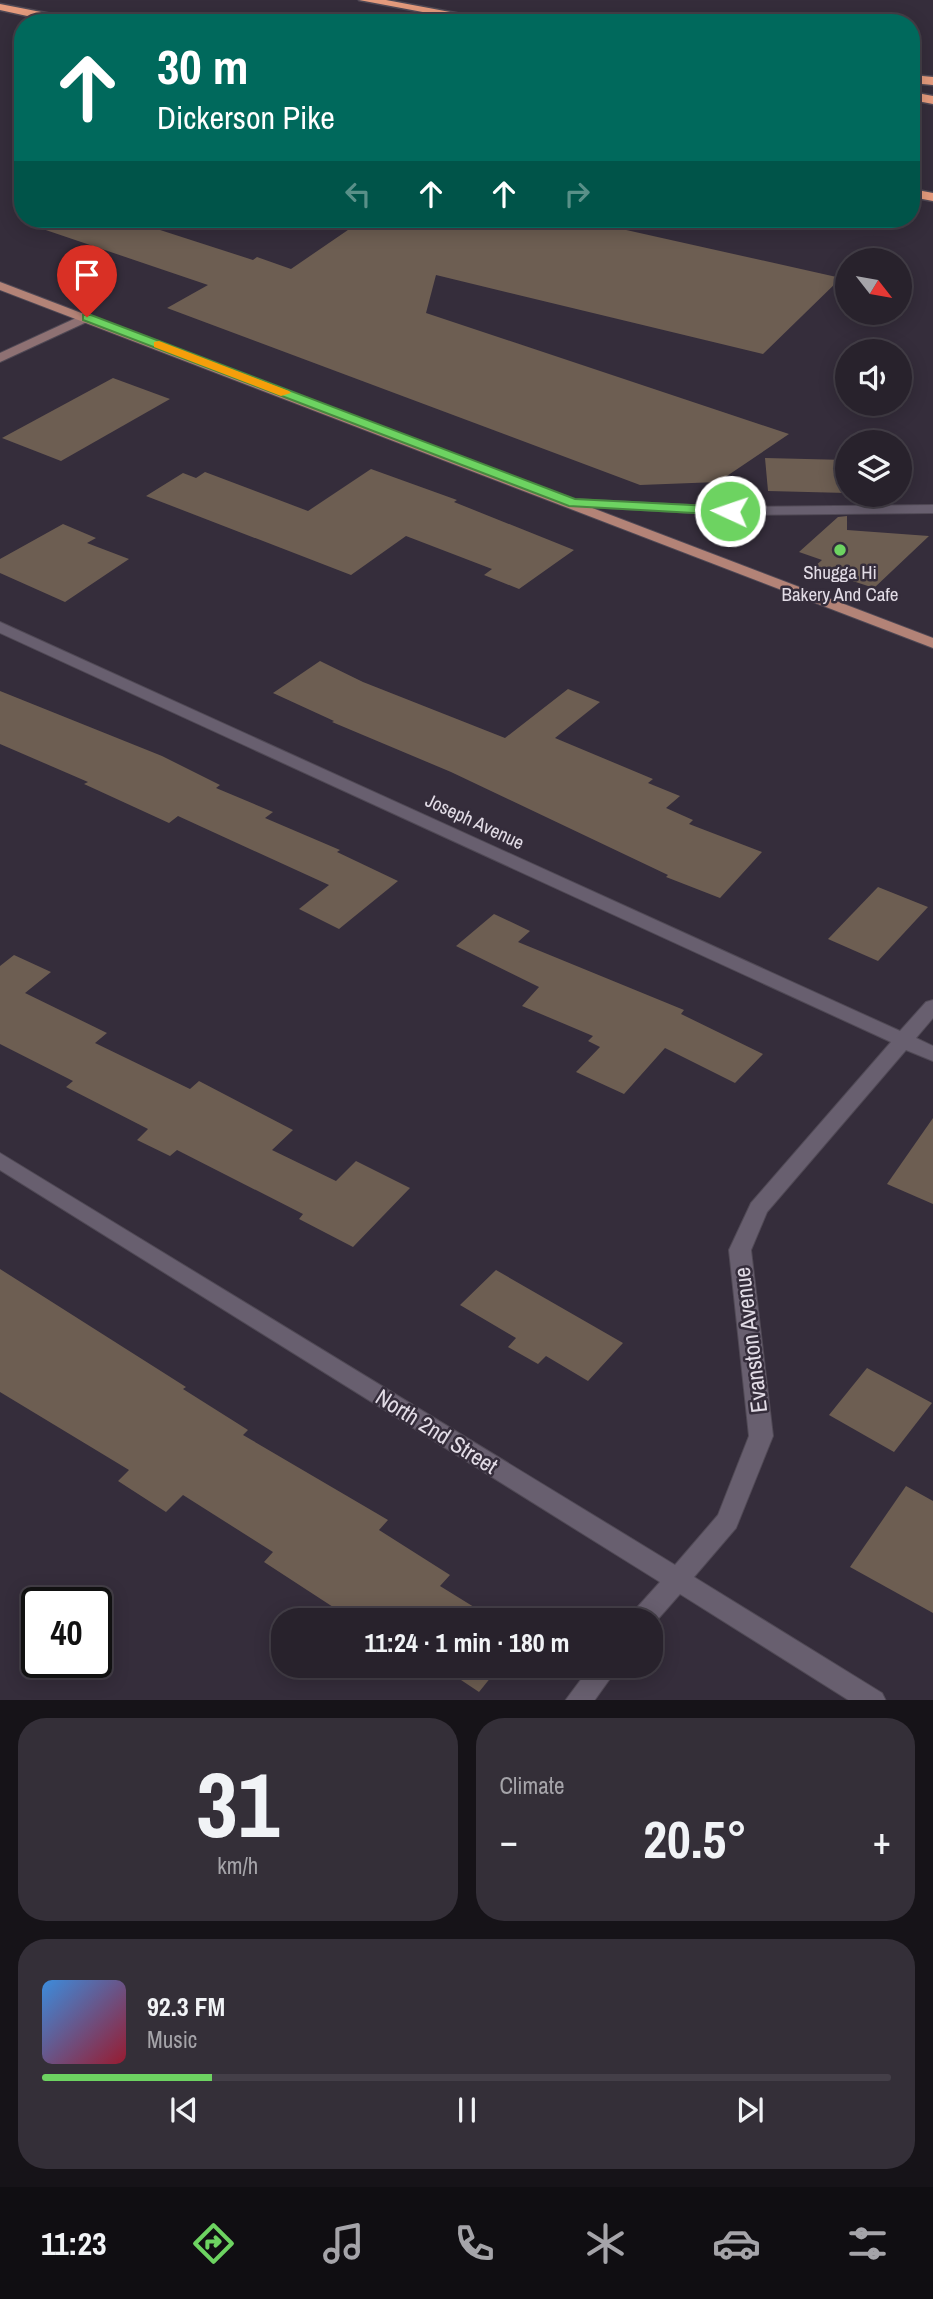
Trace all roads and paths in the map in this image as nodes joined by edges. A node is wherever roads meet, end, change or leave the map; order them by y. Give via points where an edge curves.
1 (365, 0) edge
2 (0, 8) edge
3 (31, 14) edge
4 (449, 14) edge
5 (0, 286) edge
6 (87, 317) junction
7 (0, 358) edge
8 (573, 503) junction
9 (933, 509) edge
10 (0, 627) edge
11 (933, 643) edge
12 (933, 1006) edge
13 (902, 1040) junction
14 (933, 1054) edge
15 (0, 1160) edge
16 (676, 1579) junction
17 (652, 1608) edge
18 (596, 1678) edge
19 (578, 1700) edge
20 (873, 1700) edge

1 - 4 highway
2 - 3 highway
5 - 6 main road
6 - 7 main road
6 - 8 main road
8 - 9 street via 730,511
8 - 11 main road
10 - 13 street, Joseph Avenue
12 - 13 street, Evanston Avenue
13 - 14 street, Joseph Avenue
13 - 16 street, Evanston Avenue via 758,1208 740,1251 761,1436 728,1521
15 - 16 street, North 2nd Street
16 - 17 street, Evanston Avenue
16 - 20 street, North 2nd Street
18 - 19 street

